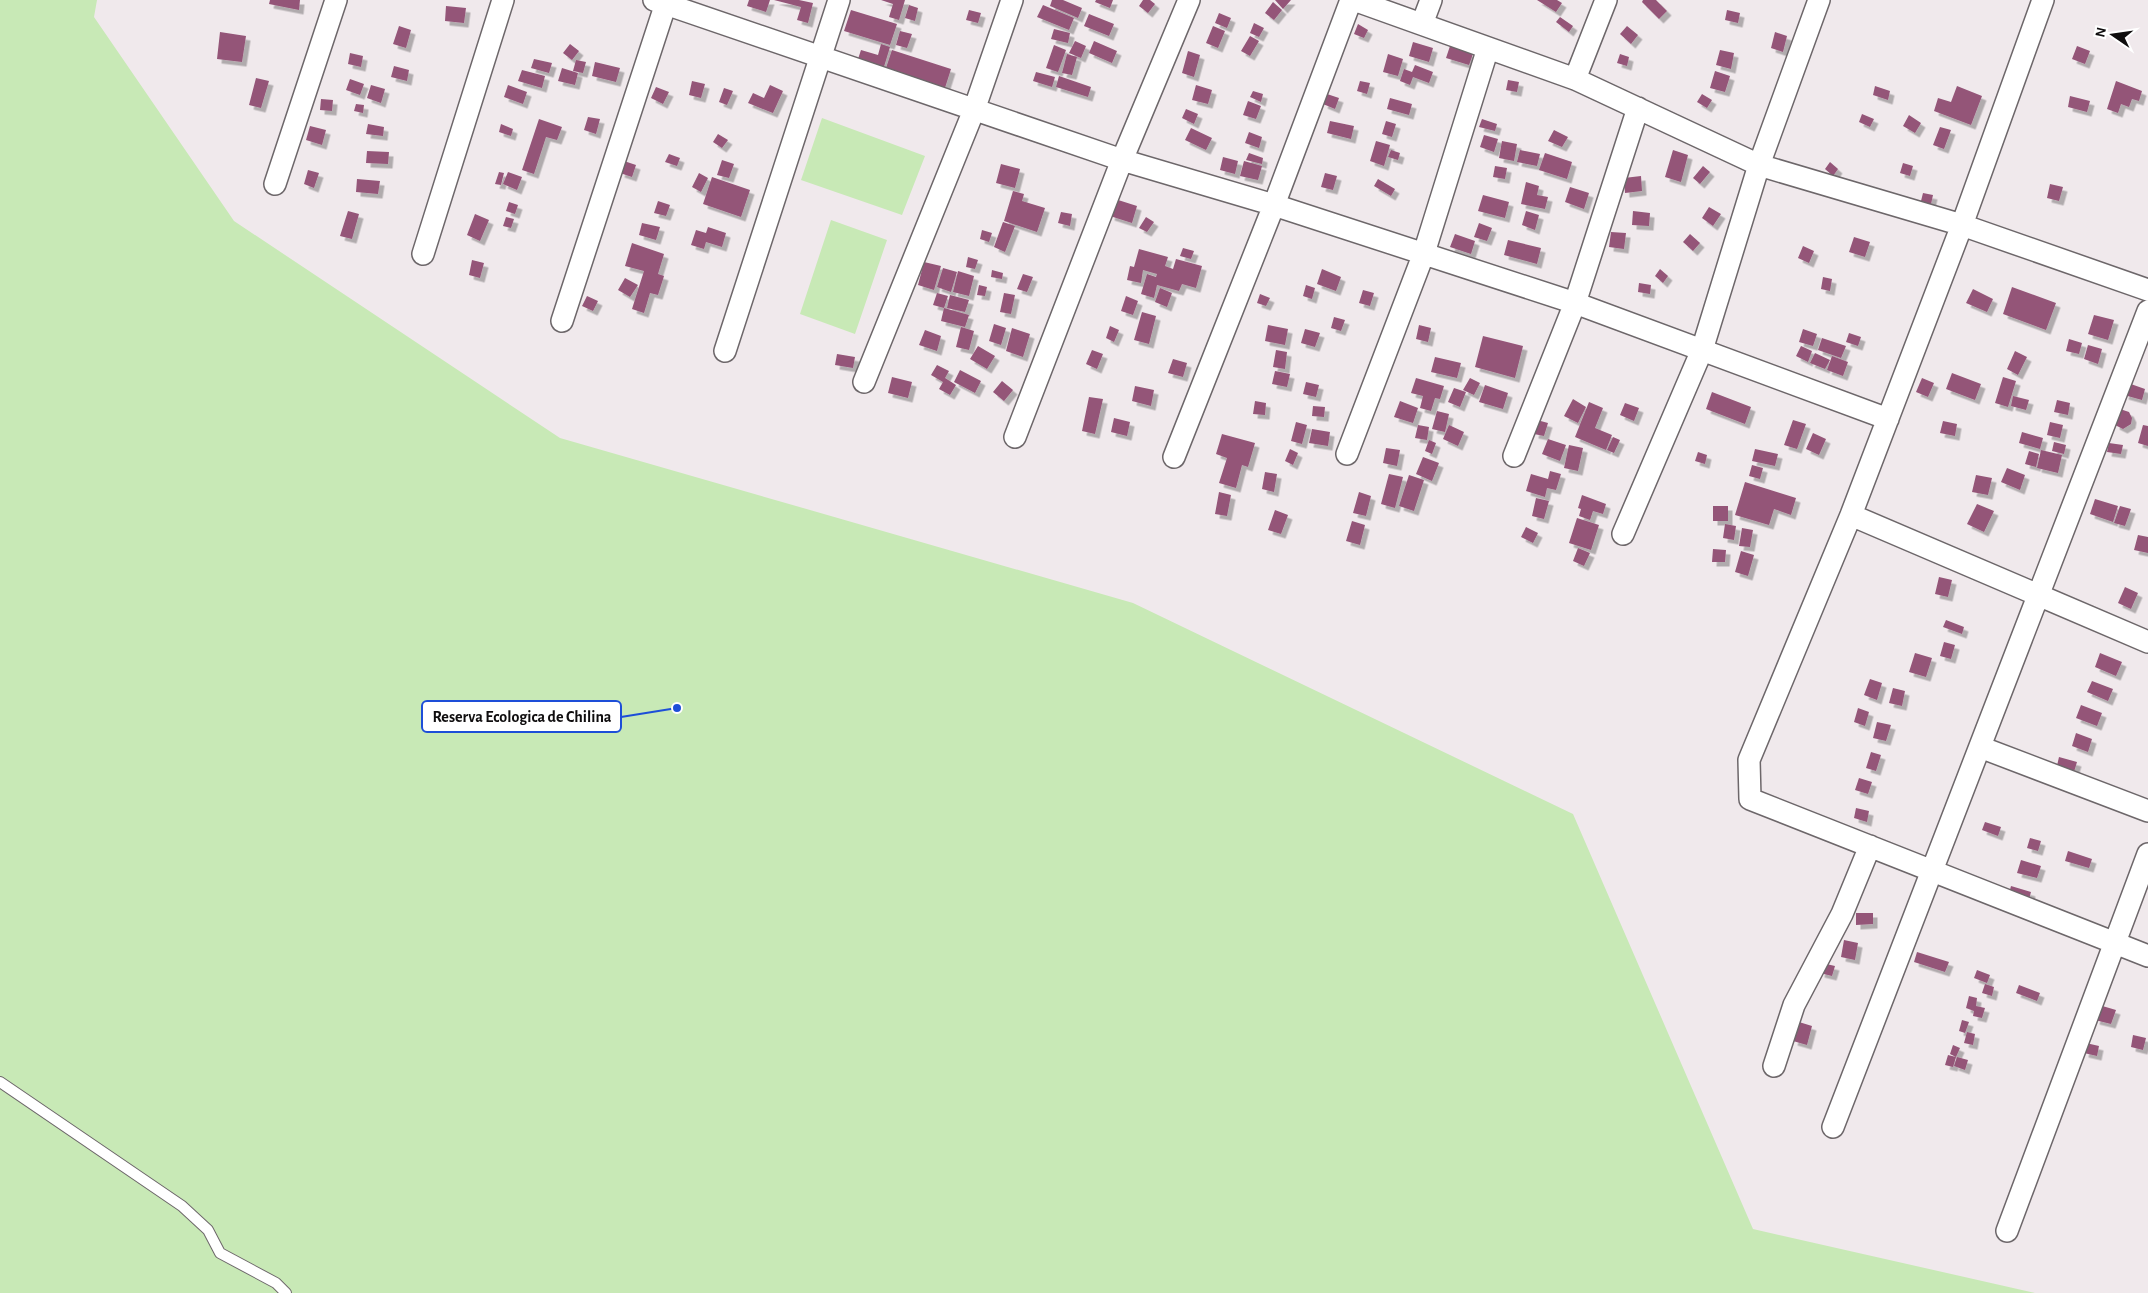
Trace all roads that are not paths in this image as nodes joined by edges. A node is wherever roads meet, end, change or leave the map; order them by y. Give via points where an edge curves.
1 (336, 0) edge
2 (502, 0) edge
3 (839, 0) edge
4 (1012, 0) edge
5 (1189, 0) edge
6 (1353, 0) edge
7 (1431, 0) edge
8 (1606, 0) edge
9 (1819, 0) edge
10 (2043, 0) edge
11 (662, 1) edge
12 (1422, 24) junction
13 (1488, 48) junction
14 (821, 58) junction
15 (1576, 79) junction
16 (1638, 108) junction
17 (974, 110) junction
18 (1122, 160) junction
19 (1759, 165) junction
20 (276, 184) dead end
21 (1274, 205) junction
22 (1962, 224) junction
23 (1424, 253) junction
24 (423, 254) dead end
25 (2148, 290) edge
26 (1575, 303) junction
27 (2148, 311) edge
28 (562, 322) dead end
29 (1702, 350) junction
30 (724, 351) dead end
31 (864, 382) dead end
32 (1888, 419) junction
33 (1015, 437) dead end
34 (1347, 454) dead end
35 (1514, 456) dead end
36 (1174, 457) dead end
37 (1851, 515) junction
38 (1623, 534) dead end
39 (2038, 595) junction
40 (2148, 642) edge
41 (1980, 747) junction
42 (2148, 811) edge
43 (1870, 846) junction
44 (2148, 854) edge
45 (1932, 871) junction
46 (2115, 943) junction
47 (2148, 956) edge
48 (1774, 1066) dead end
49 (0, 1082) edge
50 (1833, 1127) dead end
51 (2007, 1231) dead end
52 (286, 1293) edge

1 - 20 street
2 - 24 street
3 - 14 street
4 - 17 street
5 - 18 street
6 - 12 street
6 - 21 street
7 - 12 street
8 - 15 street
9 - 19 street
10 - 22 street
11 - 14 street
11 - 28 street
12 - 13 street
13 - 15 street
13 - 23 street
14 - 17 street
14 - 30 street
15 - 16 street
16 - 19 street
16 - 26 street
17 - 18 street
17 - 31 street
18 - 21 street
18 - 33 street
19 - 22 street
19 - 29 street
21 - 23 street
21 - 36 street
22 - 25 street
22 - 32 street
23 - 26 street
23 - 34 street
26 - 29 street
26 - 35 street
27 - 39 street
29 - 32 street
29 - 38 street
32 - 37 street
37 - 39 street
37 - 43 street via 1749,760 1750,799
39 - 40 street
39 - 41 street
41 - 42 street
41 - 45 street
43 - 45 street
43 - 48 street via 1842,914 1794,1005
44 - 46 street
45 - 46 street
45 - 50 street
46 - 47 street
46 - 51 street
49 - 52 lane via 182,1206 208,1230 220,1253 276,1283

